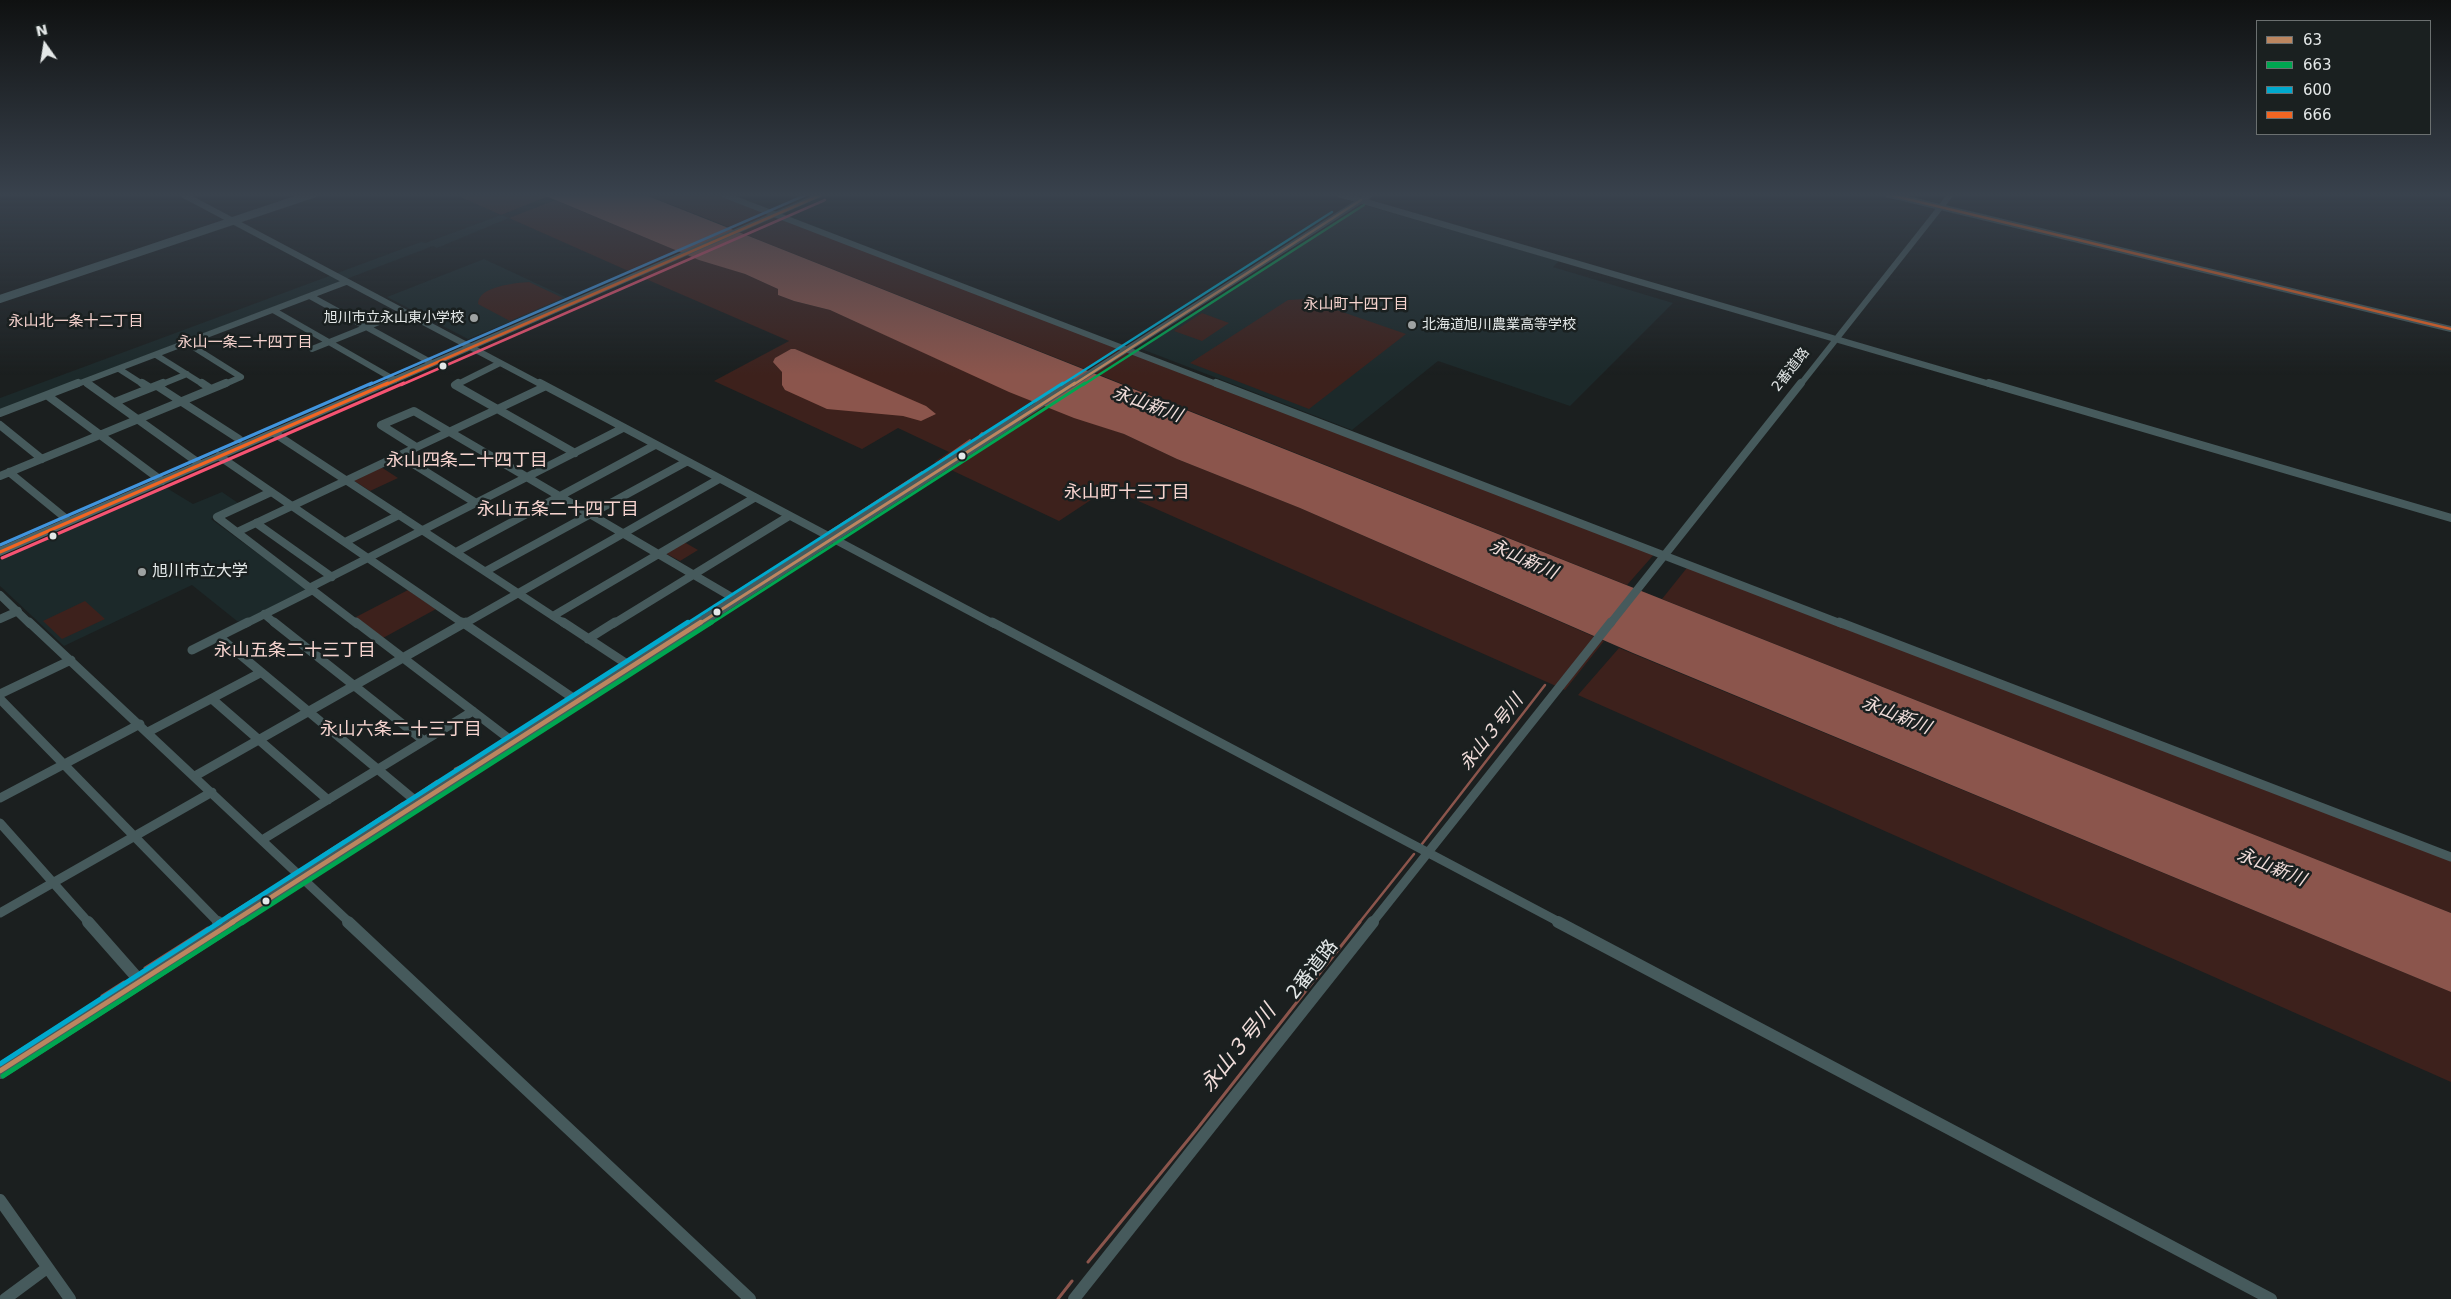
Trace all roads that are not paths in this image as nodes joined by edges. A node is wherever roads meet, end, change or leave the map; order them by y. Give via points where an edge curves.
1 (132, 255) edge
2 (295, 255) edge
3 (683, 255) edge
4 (883, 255) edge
5 (1275, 255) edge
6 (1549, 255) edge
7 (1902, 255) edge
8 (2142, 255) edge
9 (346, 282) junction
10 (310, 296) junction
11 (0, 299) edge
12 (273, 310) junction
13 (404, 312) junction
14 (367, 327) junction
15 (2451, 329) edge
16 (1836, 338) junction
17 (330, 342) junction
18 (187, 343) junction
19 (470, 347) junction
20 (1128, 348) junction
21 (312, 349) dead end
22 (156, 355) junction
23 (432, 364) junction
24 (500, 364) junction
25 (119, 369) junction
26 (187, 374) junction
27 (395, 380) junction
28 (85, 382) junction
29 (153, 387) junction
30 (544, 387) junction
31 (211, 389) junction
32 (48, 396) junction
33 (115, 402) junction
34 (181, 402) junction
35 (498, 409) junction
36 (0, 413) edge
37 (1017, 419) joint
38 (138, 420) junction
39 (0, 425) edge
40 (623, 428) junction
41 (450, 432) junction
42 (274, 433) junction
43 (101, 435) junction
44 (239, 439) dead end
45 (655, 445) junction
46 (416, 447) junction
47 (575, 452) junction
48 (399, 455) junction
49 (220, 456) junction
50 (42, 459) junction
51 (686, 462) junction
52 (200, 464) junction
53 (9, 472) junction
54 (0, 476) edge
55 (527, 477) junction
56 (719, 479) junction
57 (347, 480) junction
58 (162, 481) junction
59 (272, 492) junction
60 (559, 496) junction
61 (754, 498) junction
62 (476, 503) junction
63 (291, 506) junction
64 (399, 514) junction
65 (591, 514) junction
66 (789, 516) junction
67 (2451, 518) edge
68 (69, 522) junction
69 (256, 523) junction
70 (423, 530) junction
71 (237, 532) junction
72 (624, 534) junction
73 (830, 538) junction
74 (345, 542) junction
75 (0, 552) edge
76 (456, 552) junction
77 (659, 554) junction
78 (1665, 554) junction
79 (368, 558) junction
80 (486, 571) junction
81 (693, 575) junction
82 (332, 577) junction
83 (311, 589) junction
84 (518, 592) junction
85 (0, 595) edge
86 (735, 599) junction
87 (18, 611) junction
88 (264, 614) junction
89 (553, 616) junction
90 (0, 619) edge
91 (464, 623) junction
92 (219, 637) junction
93 (588, 638) junction
94 (192, 650) dead end
95 (402, 658) junction
96 (70, 660) junction
97 (1579, 662) joint
98 (630, 666) junction
99 (260, 673) junction
100 (355, 684) junction
101 (0, 694) edge
102 (212, 698) junction
103 (0, 699) edge
104 (576, 700) junction
105 (308, 711) junction
106 (473, 711) junction
107 (144, 728) junction
108 (259, 739) junction
109 (424, 741) junction
110 (512, 741) junction
111 (64, 764) junction
112 (378, 770) junction
113 (195, 776) junction
114 (212, 792) junction
115 (0, 798) edge
116 (328, 800) junction
117 (418, 802) junction
118 (0, 823) edge
119 (135, 837) junction
120 (262, 840) junction
121 (1427, 853) junction
122 (2451, 857) edge
123 (302, 876) junction
124 (55, 883) junction
125 (0, 914) edge
126 (223, 927) junction
127 (140, 981) junction
128 (0, 1071) edge
129 (0, 1200) edge
130 (48, 1268) junction
131 (5, 1299) edge
132 (70, 1299) edge
133 (750, 1299) edge
134 (1074, 1299) edge
135 (2271, 1299) edge

1 - 11 street
2 - 9 street
3 - 19 highway
4 - 20 street
5 - 20 street
6 - 16 street
7 - 16 street, 2番道路
8 - 15 street
9 - 10 street
9 - 13 street
10 - 12 street
10 - 14 street
12 - 17 street
12 - 18 street
13 - 14 street
13 - 19 street
14 - 17 street
14 - 23 street
16 - 67 street
16 - 78 street, 2番道路
17 - 21 street
17 - 27 street
18 - 22 street
18 - 31 street via 241,377
19 - 23 highway
19 - 24 street
20 - 37 street
20 - 78 street
22 - 25 street
22 - 26 street
23 - 27 highway
24 - 30 street
24 - 35 street via 454,385
25 - 28 street
25 - 29 street
26 - 29 street
26 - 31 street
27 - 42 highway
28 - 32 street
28 - 33 street
29 - 33 street
29 - 34 street
30 - 35 street
30 - 40 street
31 - 34 street
32 - 36 street
32 - 43 street
33 - 38 street
34 - 38 street
34 - 44 street
35 - 41 street
35 - 47 street
37 - 73 street
38 - 43 street
38 - 52 street
39 - 50 street
40 - 45 street
40 - 47 street
41 - 46 street
41 - 46 street via 414,411 381,425
41 - 55 street
42 - 49 highway
42 - 57 street
43 - 50 street
43 - 58 street
45 - 51 street
45 - 60 street
46 - 48 street
47 - 55 street
48 - 57 street
48 - 62 street
49 - 52 highway
49 - 59 street
50 - 53 street
51 - 56 street
51 - 65 street
52 - 58 highway
53 - 54 street
53 - 68 street
55 - 60 street
55 - 62 street
56 - 61 street
56 - 72 street
57 - 63 street
57 - 64 street
58 - 68 highway
59 - 63 street
59 - 71 street via 217,517
60 - 65 street
60 - 76 street
61 - 66 street
61 - 77 street
62 - 70 street
63 - 69 street
63 - 74 street
64 - 70 street
64 - 74 street
65 - 72 street
65 - 80 street
66 - 73 street
66 - 81 street
68 - 75 highway
69 - 71 street
69 - 82 street
70 - 76 street
70 - 79 street
71 - 83 street
72 - 77 street
72 - 84 street
73 - 86 street
73 - 121 street
74 - 79 street
76 - 80 street
77 - 81 street
77 - 89 street
78 - 97 street, 2番道路
78 - 122 street
79 - 82 street
79 - 91 street
80 - 84 street
81 - 86 street
81 - 93 street
82 - 83 street
83 - 88 street
83 - 95 street
84 - 89 street
84 - 91 street
85 - 87 street
86 - 98 street
87 - 90 street
87 - 96 street
88 - 92 street
88 - 100 street
89 - 93 street
91 - 95 street
91 - 104 street
92 - 94 street
92 - 99 street
93 - 98 street
95 - 100 street
95 - 106 street
96 - 101 street
96 - 107 street
97 - 121 street, 2番道路
98 - 104 street
99 - 102 street
99 - 105 street
100 - 105 street
100 - 109 street
102 - 107 street
102 - 108 street
103 - 111 street
104 - 110 street
105 - 108 street
105 - 112 street
106 - 109 street
106 - 110 street
107 - 111 street
107 - 113 street
108 - 113 street
108 - 116 street
109 - 112 street
110 - 117 street
111 - 115 street
111 - 119 street
112 - 116 street
112 - 117 street
113 - 114 street
114 - 119 street
114 - 120 street
116 - 120 street
117 - 123 street
118 - 124 street
119 - 124 street
119 - 126 street
120 - 123 street
121 - 134 street, 2番道路
121 - 135 street
123 - 126 street
123 - 133 street
124 - 125 street
124 - 127 street
126 - 127 street
127 - 128 street
129 - 130 street
130 - 131 street
130 - 132 street

